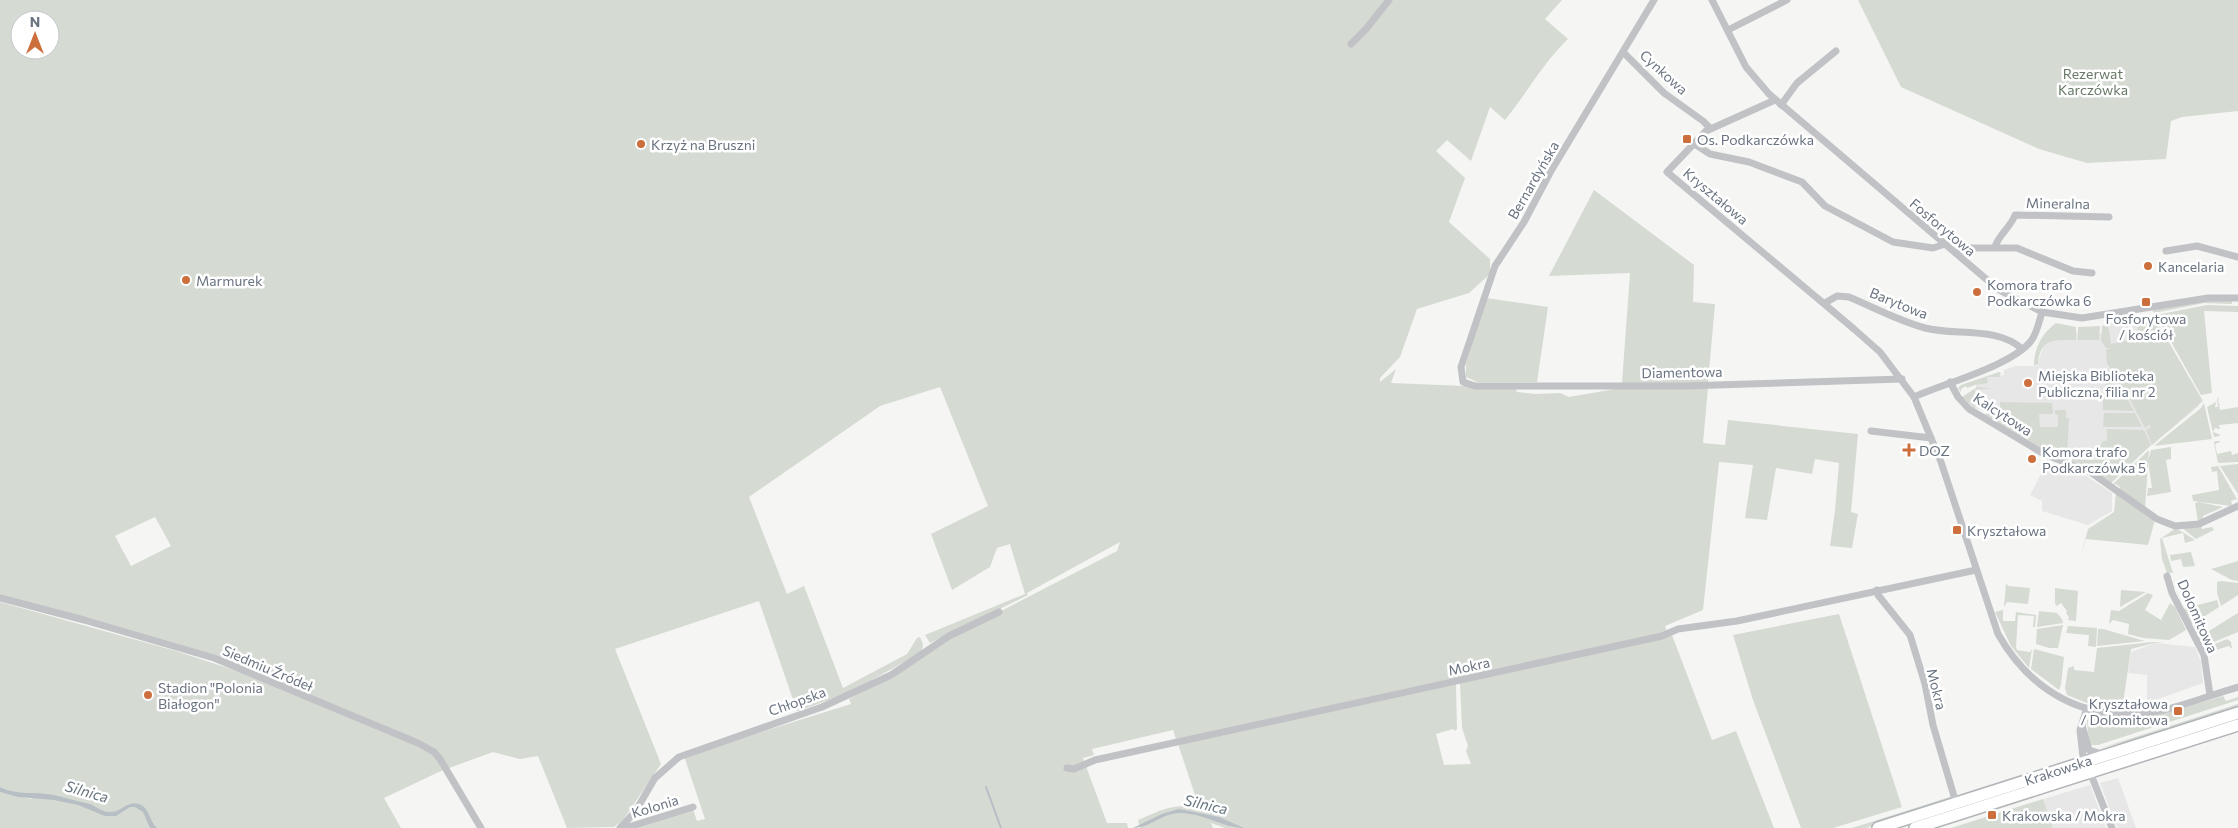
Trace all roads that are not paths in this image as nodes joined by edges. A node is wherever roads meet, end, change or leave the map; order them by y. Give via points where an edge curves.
1 (1390, 0) edge
2 (1654, 0) edge
3 (1712, 0) edge
4 (1787, 0) edge
5 (1728, 30) junction
6 (1351, 44) dead end
7 (1836, 51) dead end
8 (1624, 53) junction
9 (1775, 100) junction
10 (1781, 105) junction
11 (1710, 128) junction
12 (1693, 142) junction
13 (2109, 216) dead end
14 (1945, 244) junction
15 (1995, 247) junction
16 (2166, 252) dead end
17 (1956, 253) junction
18 (2238, 257) edge
19 (2092, 272) dead end
20 (2238, 298) edge
21 (1826, 303) junction
22 (2042, 312) junction
23 (2022, 349) junction
24 (1902, 380) junction
25 (1463, 382) joint
26 (1950, 382) junction
27 (1914, 397) junction
28 (1871, 431) dead end
29 (1931, 438) junction
30 (2238, 506) edge
31 (1976, 570) junction
32 (2167, 576) dead end
33 (1877, 590) junction
34 (0, 598) edge
35 (999, 612) dead end
36 (2238, 687) edge
37 (2210, 695) junction
38 (2087, 708) junction
39 (2238, 713) edge
40 (2082, 725) junction
41 (2238, 725) edge
42 (2107, 755) junction
43 (2079, 764) junction
44 (1067, 768) dead end
45 (2090, 772) junction
46 (1956, 803) junction
47 (693, 807) dead end
48 (481, 828) edge
49 (620, 828) edge
50 (625, 828) edge
51 (1878, 828) edge
52 (1915, 828) edge
53 (2112, 828) edge

1 - 6 street
2 - 8 street, Bernardyńska
3 - 5 street, Fosforytowa
4 - 5 street
5 - 9 street, Fosforytowa via 1748,70
7 - 10 street via 1798,83
8 - 11 street, Cynkowa via 1663,92
8 - 25 street, Bernardyńska via 1495,266 1461,367
9 - 10 street, Fosforytowa
9 - 11 street
10 - 14 street, Fosforytowa
11 - 12 street
12 - 14 street via 1710,154 1749,162 1802,182 1825,206 1893,242 1933,248
12 - 21 street, Kryształowa via 1667,172
13 - 15 street, Mineralna via 2015,215
14 - 17 street, Fosforytowa
15 - 17 street via 1966,248
15 - 19 street via 2020,248 2073,271
16 - 18 street via 2197,246
17 - 22 street, Fosforytowa via 1999,290
20 - 22 street, Fosforytowa via 2208,298 2095,317 2068,317
21 - 23 street, Barytowa via 1836,296 1849,297 1922,328 1978,333 2009,341
21 - 24 street, Kryształowa via 1880,352
22 - 23 street via 2035,334
23 - 26 street via 1996,364
24 - 25 street, Diamentowa via 1685,386 1475,386
24 - 27 street, Kryształowa
26 - 27 street
26 - 30 street, Kalcytowa via 1965,406 1998,428 2044,454 2090,472 2163,522 2175,526 2199,524
27 - 29 street, Kryształowa
28 - 29 street
29 - 31 street, Kryształowa
31 - 33 street, Mokra
31 - 38 street, Kryształowa via 1998,634 2023,671 2046,689
32 - 37 street, Dolomitowa via 2172,593 2204,656
33 - 44 street, Mokra via 1737,620 1678,629 1662,636
33 - 46 street, Mokra via 1910,636
34 - 48 street, Siedmiu Źródeł via 214,658 418,743 440,759
35 - 49 street, Chłopska via 949,636 891,674 822,707 678,757 656,778 635,812
36 - 37 street, Kryształowa
37 - 38 street, Kryształowa via 2144,713 2114,714
38 - 40 street
39 - 42 main road, Krakowska
40 - 42 street via 2090,751
40 - 43 street via 2083,757
41 - 45 main road, Krakowska
42 - 43 main road, Krakowska
43 - 46 main road, Krakowska
45 - 52 main road, Krakowska
45 - 53 street
46 - 51 main road, Krakowska
47 - 50 street, Kolonia

